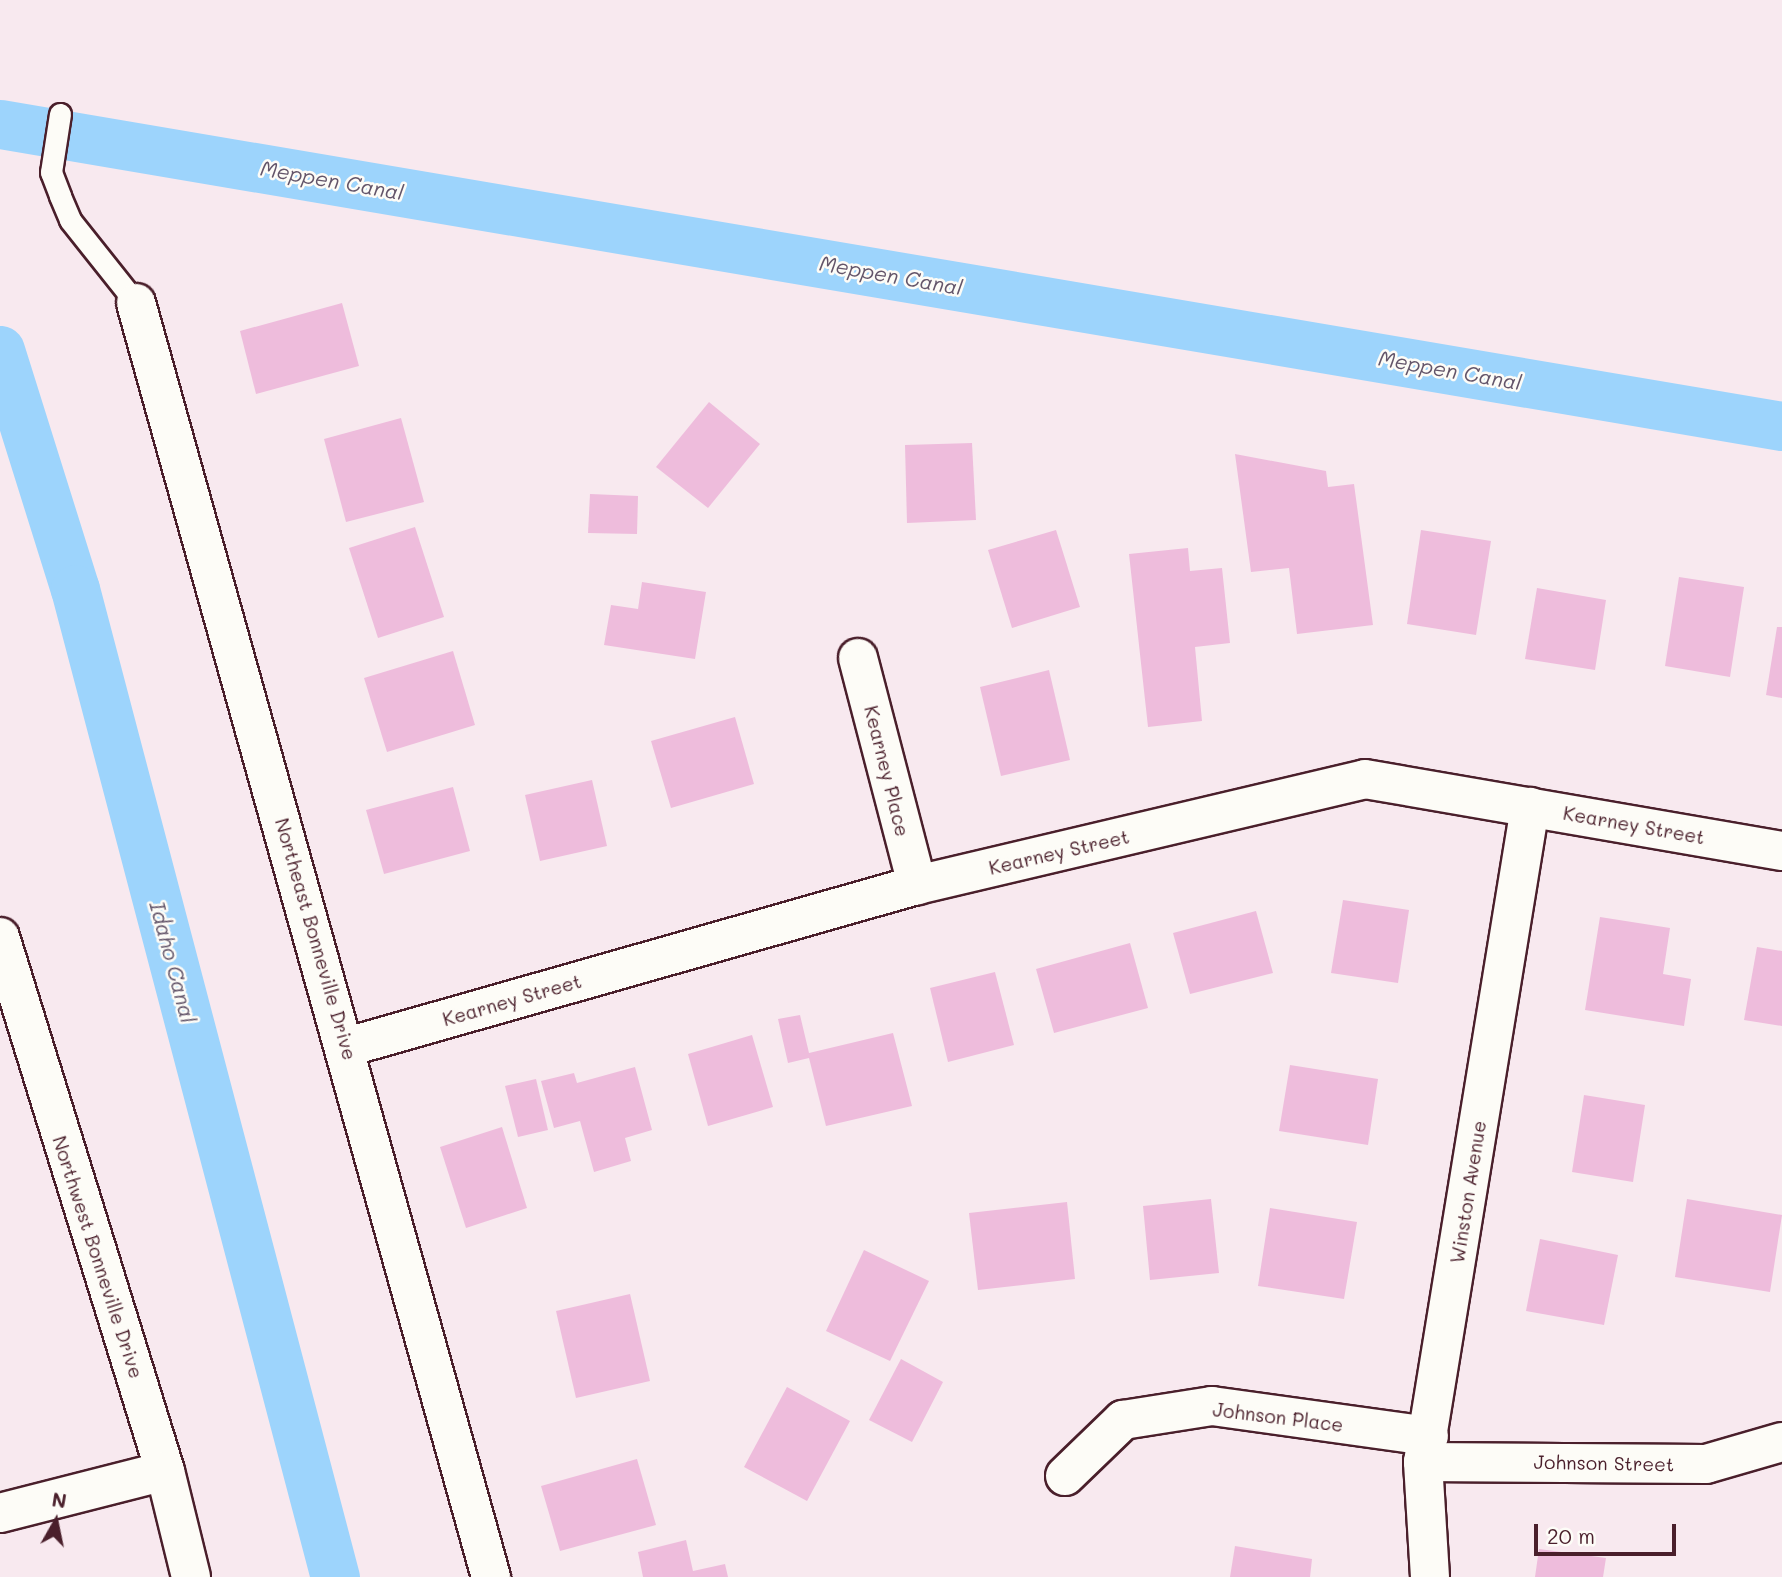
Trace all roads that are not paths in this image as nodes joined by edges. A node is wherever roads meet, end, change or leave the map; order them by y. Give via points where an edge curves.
1 (60, 114) dead end
2 (136, 303) joint
3 (858, 658) dead end
4 (1530, 807) junction
5 (1782, 851) edge
6 (917, 885) junction
7 (0, 937) edge
8 (8, 1001) edge
9 (347, 1047) junction
10 (1782, 1442) edge
11 (1426, 1449) junction
12 (165, 1471) junction
13 (1065, 1476) dead end
14 (0, 1513) edge
15 (191, 1577) edge
16 (491, 1577) edge
17 (1430, 1577) edge

1 - 2 lane via 51,172 70,220
2 - 9 street, Northeast Bonneville Drive
3 - 6 street, Kearney Place
4 - 5 street, Kearney Street
4 - 6 street, Kearney Street via 1365,779
4 - 11 street, Winston Avenue
6 - 9 street, Kearney Street
7 - 8 street, Northwest Bonneville Drive
8 - 12 street, Northwest Bonneville Drive
9 - 16 street, Northeast Bonneville Drive
10 - 11 street, Johnson Street via 1706,1464
11 - 13 street, Johnson Place via 1212,1406 1124,1420
11 - 17 street, Winston Avenue
12 - 14 street
12 - 15 street, Northwest Bonneville Drive

